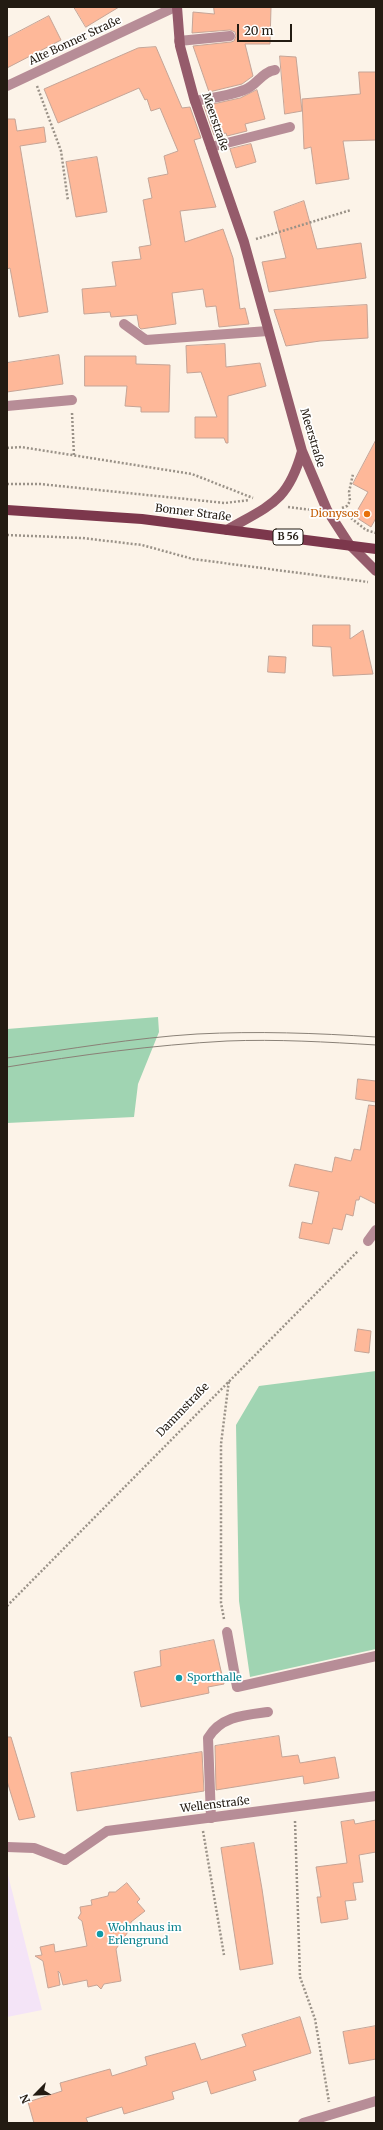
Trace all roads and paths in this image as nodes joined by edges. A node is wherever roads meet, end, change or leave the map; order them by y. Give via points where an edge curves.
1 (176, 7) edge
2 (230, 36) dead end
3 (179, 41) junction
4 (275, 70) dead end
5 (33, 74) junction
6 (7, 86) edge
7 (195, 101) junction
8 (290, 127) dead end
9 (211, 147) junction
10 (68, 201) dead end
11 (351, 210) dead end
12 (244, 242) junction
13 (124, 324) dead end
14 (268, 331) junction
15 (72, 400) joint
16 (7, 406) edge
17 (7, 448) edge
18 (302, 451) junction
19 (74, 456) junction
20 (352, 474) dead end
21 (7, 484) edge
22 (342, 508) dead end
23 (7, 510) edge
24 (227, 530) junction
25 (7, 535) edge
26 (349, 544) junction
27 (376, 549) edge
28 (376, 571) edge
29 (365, 583) dead end
30 (376, 1230) edge
31 (368, 1241) joint
32 (229, 1380) junction
33 (7, 1606) edge
34 (227, 1632) joint
35 (376, 1656) edge
36 (268, 1712) dead end
37 (376, 1796) edge
38 (294, 1808) junction
39 (206, 1818) junction
40 (7, 1847) edge
41 (224, 1955) dead end
42 (376, 2101) edge
43 (333, 2114) junction
44 (303, 2123) edge

1 - 3 street, Meerstraße
1 - 5 street, Alte Bonner Straße
2 - 3 street
3 - 7 street, Meerstraße
4 - 7 street via 267,71 253,86 245,90
5 - 6 street, Alte Bonner Straße
5 - 10 path via 61,151
7 - 9 street, Meerstraße
8 - 9 street
9 - 12 street, Meerstraße
11 - 12 path
12 - 14 street, Meerstraße
13 - 14 street via 146,340
14 - 18 street, Meerstraße
15 - 16 street
15 - 19 path
17 - 19 path via 21,447
18 - 24 street via 296,474 287,490 274,502
18 - 26 street, Meerstraße via 327,510
19 - 21 path via 192,474 256,499 225,503 40,484
20 - 22 path via 350,501
23 - 24 main road, Bonner Straße / B 56 via 142,519
24 - 26 main road, Bonner Straße / B 56
25 - 29 path via 82,538 142,545 193,558
26 - 27 main road, Bonner Straße / B 56
26 - 28 street, Meerstraße
30 - 31 street
31 - 32 path, Dammstraße
32 - 33 path, Dammstraße
32 - 34 path via 221,1444 221,1603
34 - 35 street via 237,1687
36 - 39 street via 239,1716 221,1722 208,1738
37 - 38 street, Wellenstraße
38 - 39 street, Wellenstraße
38 - 43 path via 300,1977 315,2019
39 - 40 street, Wellenstraße via 107,1831 65,1860 34,1848
39 - 41 path
42 - 43 street
43 - 44 street

